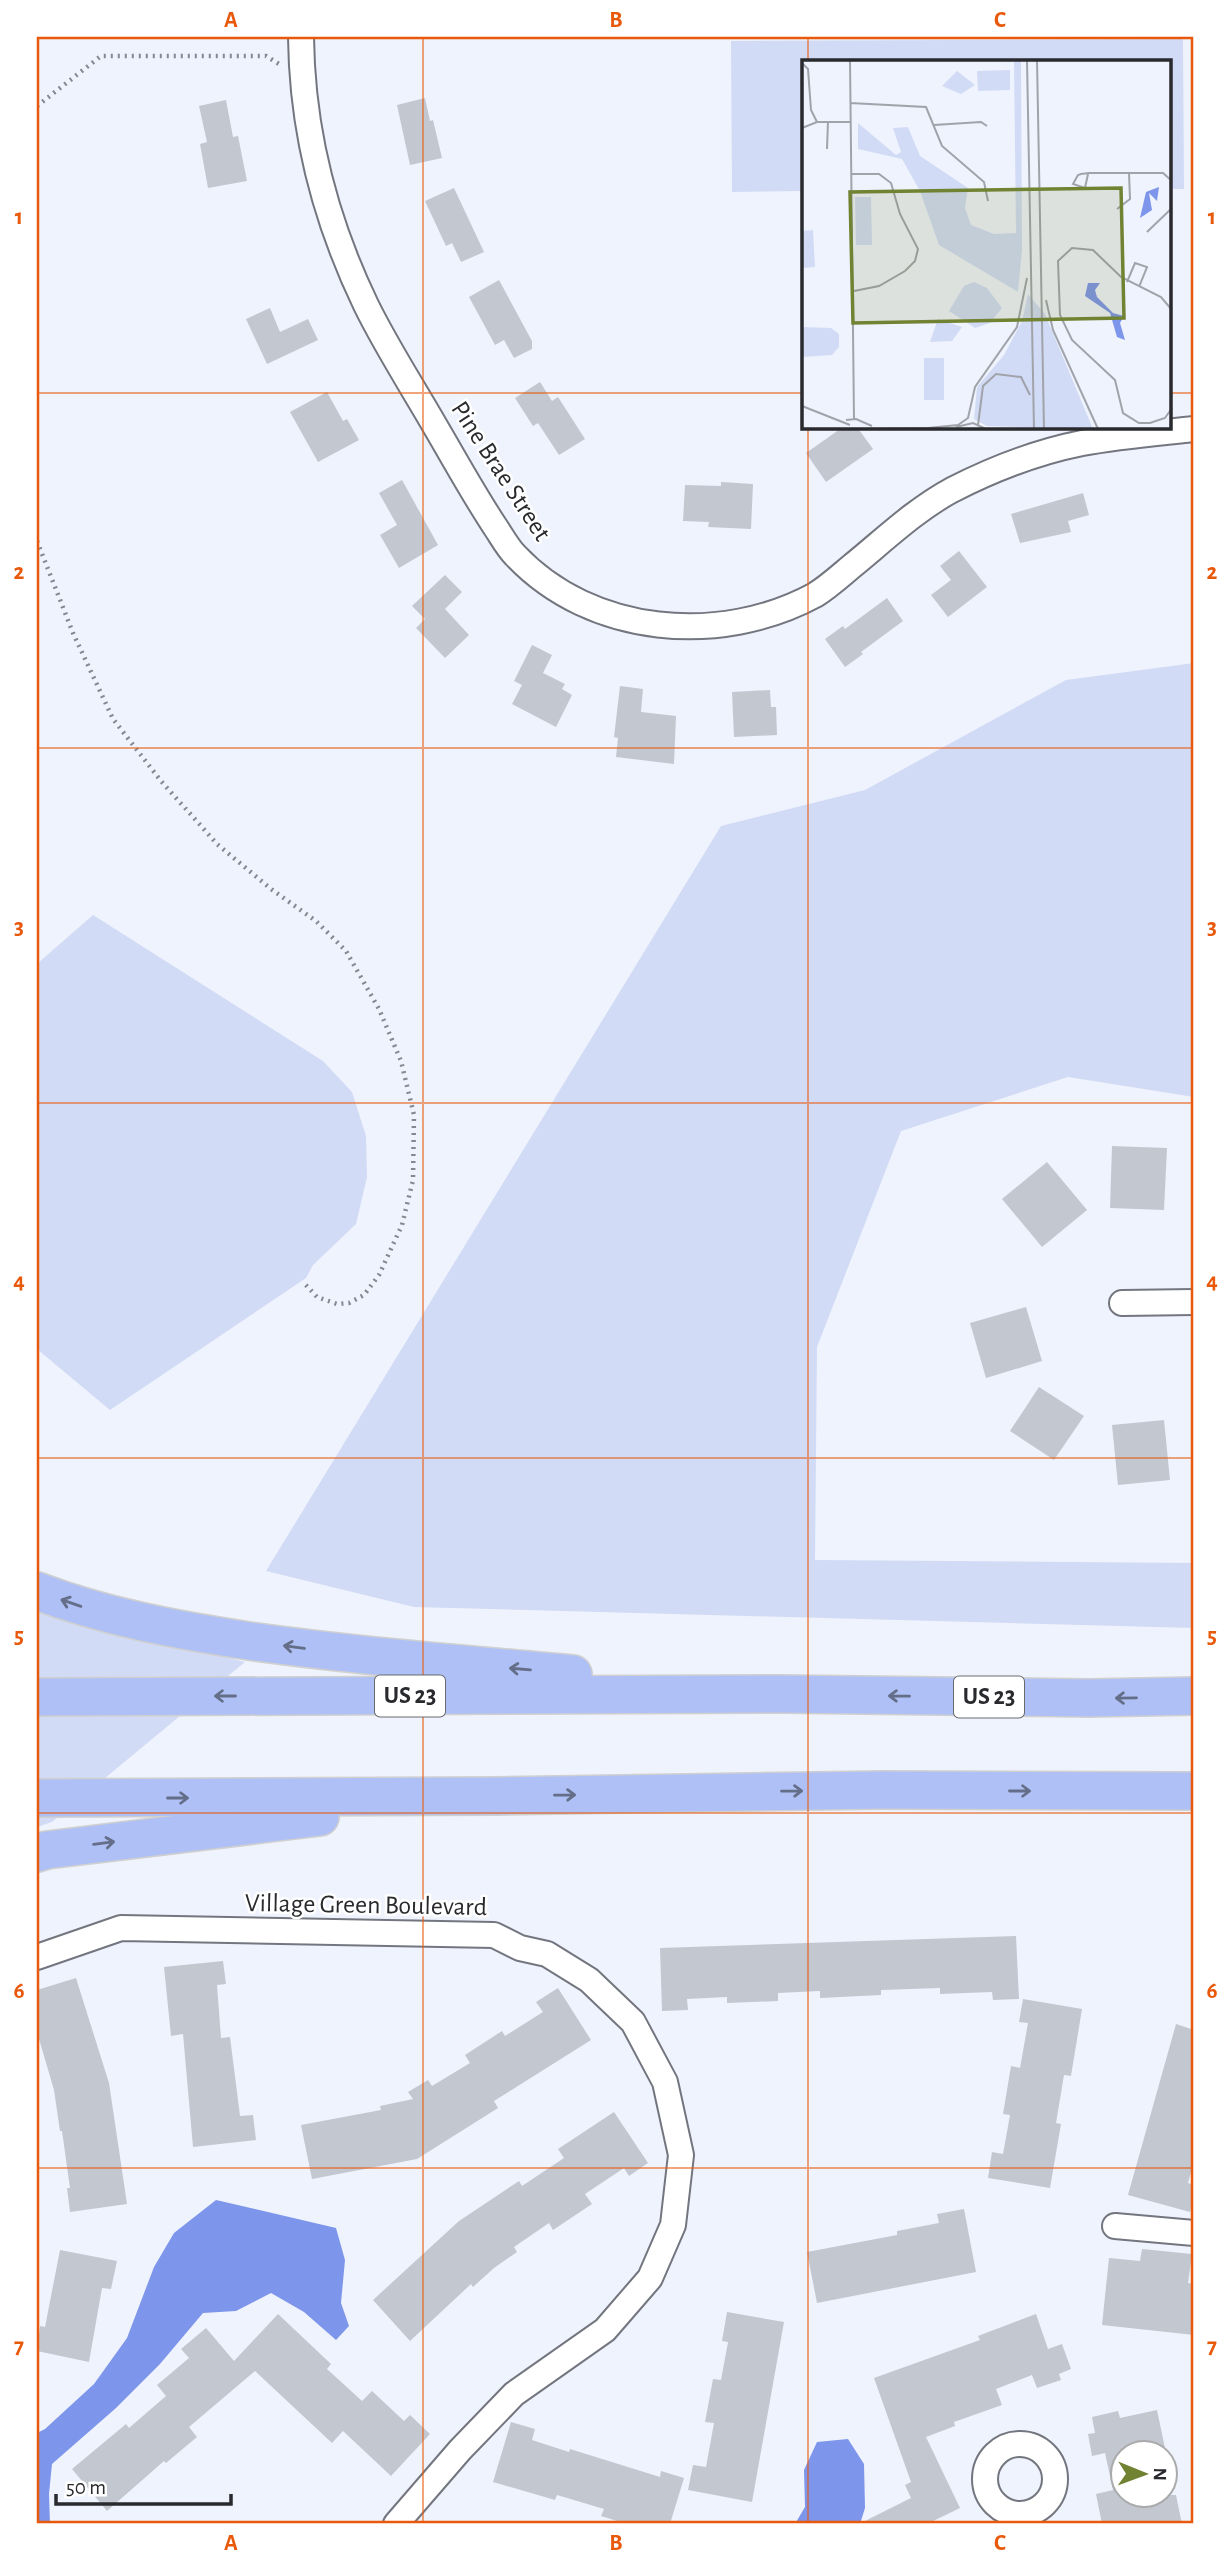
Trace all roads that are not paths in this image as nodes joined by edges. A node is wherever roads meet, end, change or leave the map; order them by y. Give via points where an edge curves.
1 (301, 37) edge
2 (1194, 429) edge
3 (1194, 1302) edge
4 (1122, 1303) dead end
5 (37, 1591) edge
6 (783, 1694) junction
7 (1194, 1696) edge
8 (37, 1697) edge
9 (1194, 1791) edge
10 (496, 1796) junction
11 (37, 1798) edge
12 (37, 1853) edge
13 (37, 1957) edge
14 (1115, 2226) dead end
15 (1194, 2232) edge
16 (396, 2524) edge

1 - 2 street, Pine Brae Street via 305,111 319,185 368,308 480,504 514,554 542,579 581,603 656,625 715,626 757,618 819,593 920,510 1014,462 1084,443
3 - 4 street
6 -> 5 highway via 302,1648 188,1632 76,1606
7 -> 6 highway, US 23
6 -> 8 highway, US 23
10 -> 9 highway
11 -> 10 highway
12 -> 10 highway
13 - 16 street, Village Green Boulevard via 121,1928 494,1935 547,1954 589,1980 633,2022 666,2082 681,2155 673,2225 650,2278 605,2330 514,2394
14 - 15 street

